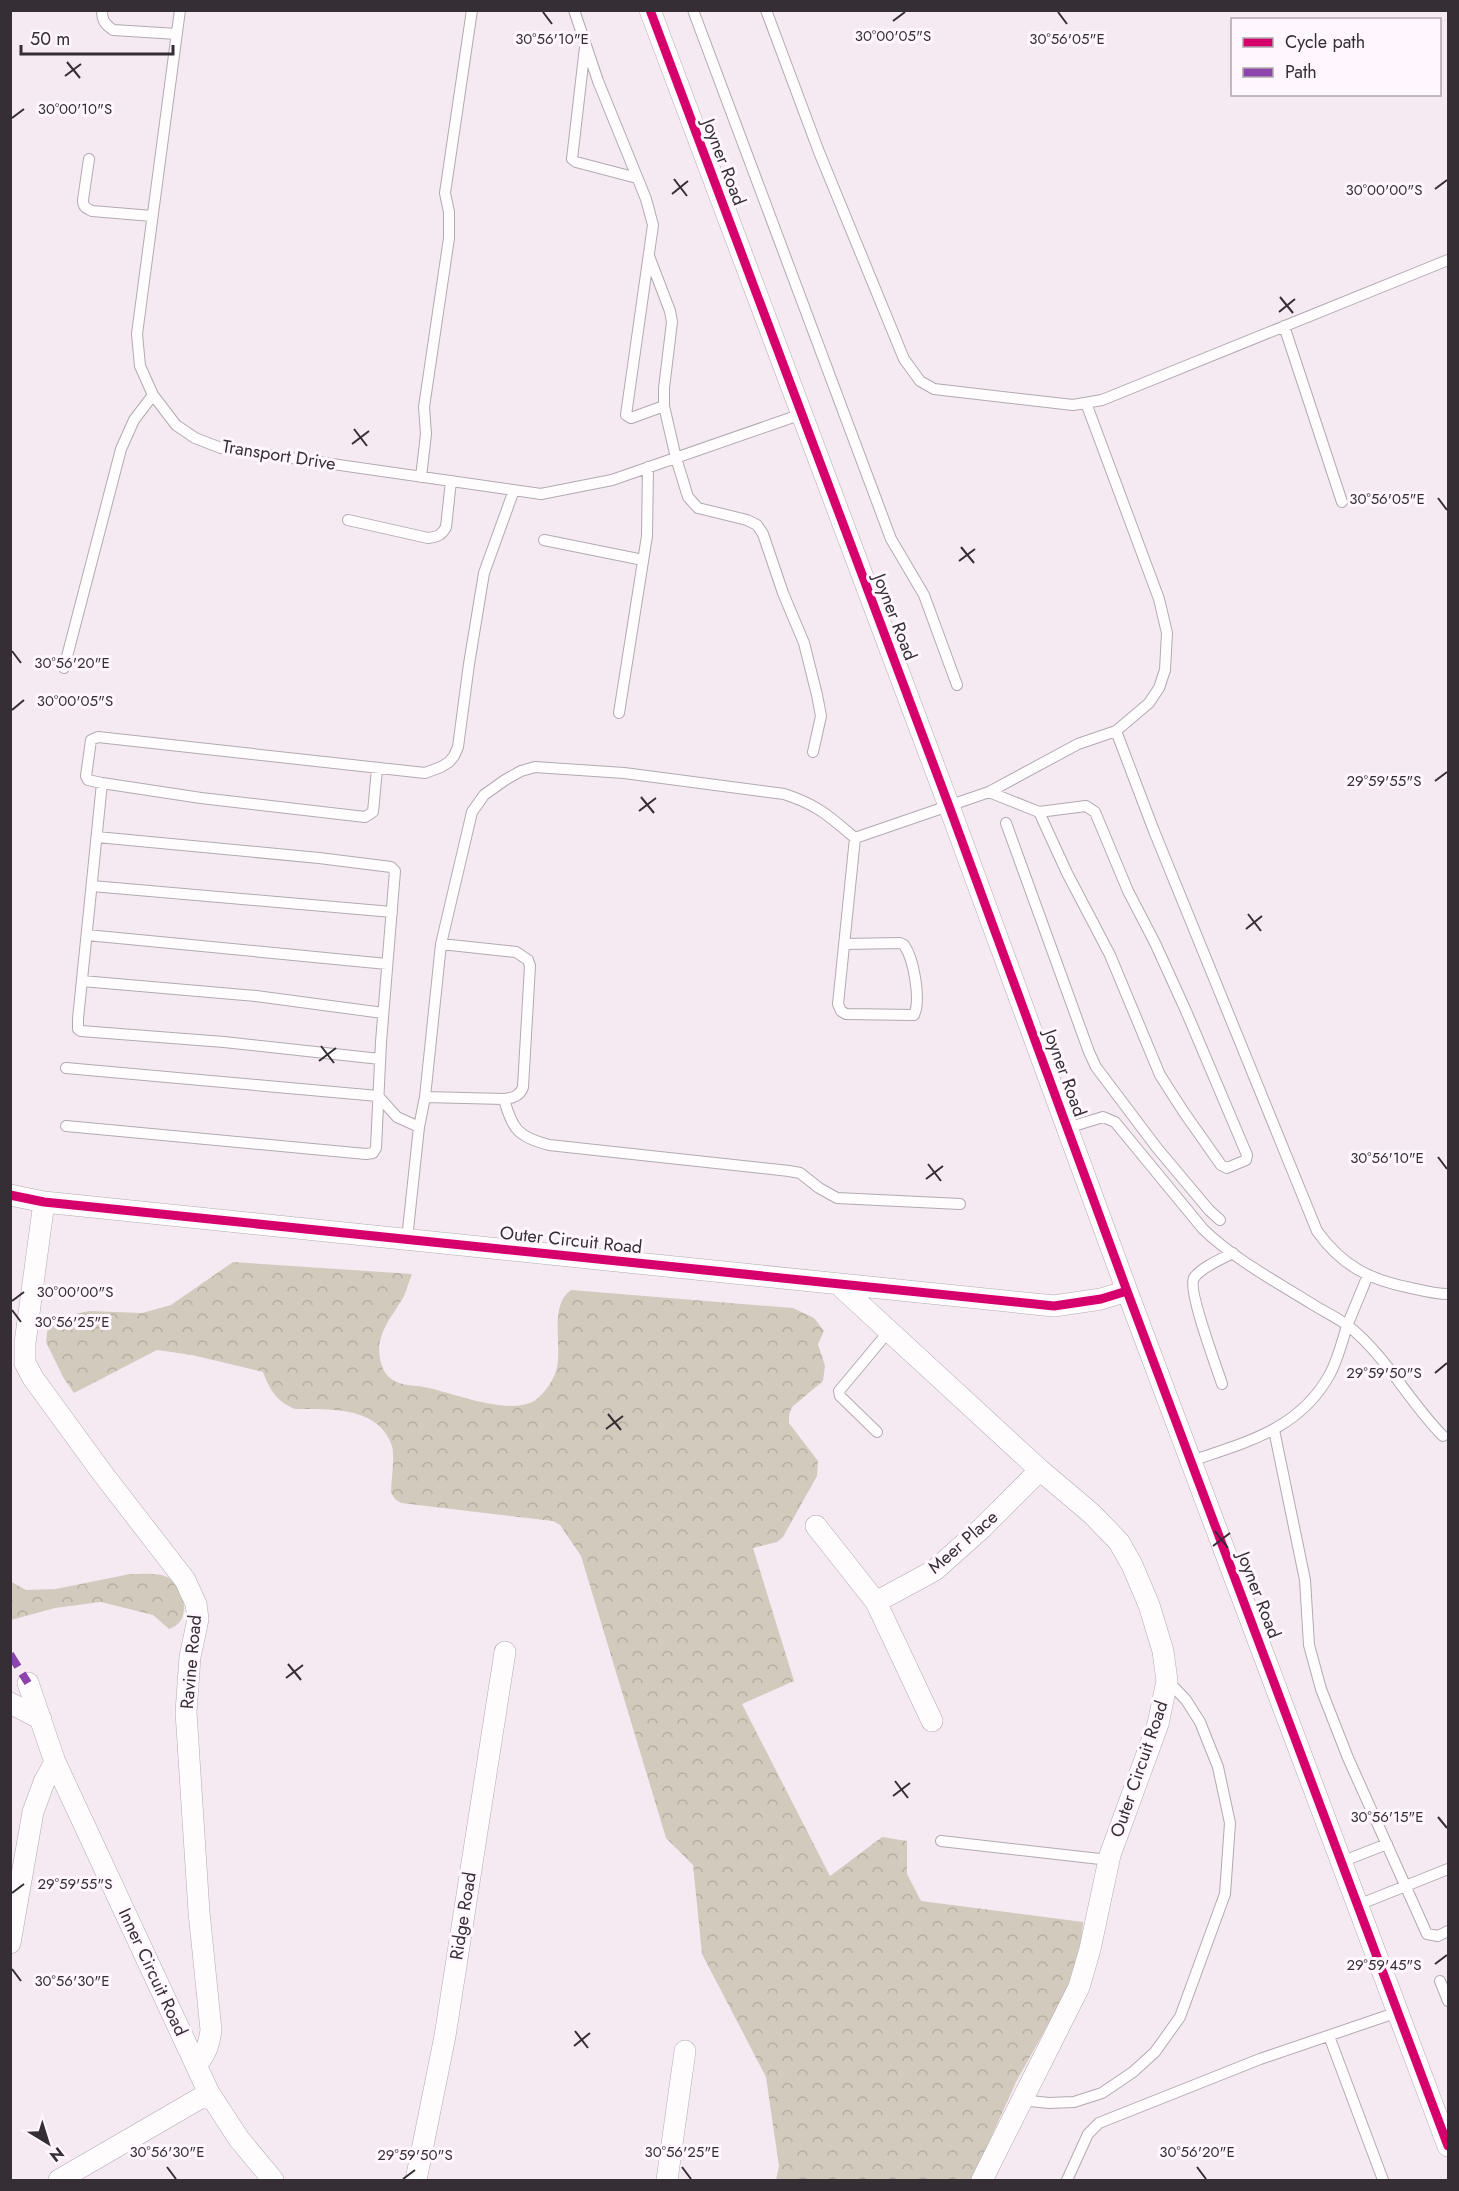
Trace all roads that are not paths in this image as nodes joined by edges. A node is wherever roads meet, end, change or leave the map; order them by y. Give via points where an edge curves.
1 (102, 10) edge
2 (180, 10) edge
3 (472, 10) edge
4 (574, 10) edge
5 (650, 10) edge
6 (693, 10) edge
7 (766, 10) edge
8 (177, 34) junction
9 (585, 44) junction
10 (89, 159) dead end
11 (637, 178) junction
12 (152, 216) junction
13 (649, 256) junction
14 (1449, 260) edge
15 (1284, 326) junction
16 (153, 395) junction
17 (1086, 403) junction
18 (664, 406) junction
19 (802, 414) junction
20 (676, 458) junction
21 (648, 467) junction
22 (422, 477) junction
23 (451, 481) junction
24 (514, 490) junction
25 (1342, 502) dead end
26 (348, 520) dead end
27 (544, 540) dead end
28 (643, 560) junction
29 (64, 668) dead end
30 (957, 685) dead end
31 (619, 713) dead end
32 (1116, 731) junction
33 (813, 752) dead end
34 (377, 769) junction
35 (102, 783) junction
36 (989, 792) junction
37 (949, 806) junction
38 (1039, 812) junction
39 (1006, 823) dead end
40 (97, 837) junction
41 (855, 838) junction
42 (92, 886) junction
43 (392, 912) junction
44 (87, 934) junction
45 (441, 944) junction
46 (845, 944) junction
47 (387, 963) junction
48 (82, 981) junction
49 (383, 1013) junction
50 (380, 1059) junction
51 (66, 1068) dead end
52 (378, 1096) junction
53 (425, 1096) junction
54 (504, 1099) junction
55 (66, 1126) dead end
56 (419, 1127) junction
57 (1067, 1128) junction
58 (10, 1194) edge
59 (44, 1202) junction
60 (960, 1204) dead end
61 (1220, 1220) dead end
62 (407, 1239) junction
63 (1233, 1252) junction
64 (1368, 1275) junction
65 (837, 1284) junction
66 (1127, 1291) junction
67 (1449, 1294) edge
68 (1348, 1326) junction
69 (889, 1330) junction
70 (1222, 1384) dead end
71 (1275, 1430) junction
72 (877, 1432) dead end
73 (1443, 1436) dead end
74 (1191, 1461) junction
75 (1040, 1470) junction
76 (816, 1526) dead end
77 (876, 1602) junction
78 (505, 1652) dead end
79 (1167, 1681) junction
80 (28, 1683) dead end
81 (10, 1703) edge
82 (41, 1719) junction
83 (932, 1720) dead end
84 (55, 1762) junction
85 (941, 1841) dead end
86 (1387, 1844) junction
87 (1109, 1860) junction
88 (1341, 1862) junction
89 (1449, 1869) edge
90 (1405, 1887) junction
91 (1358, 1905) junction
92 (1449, 1931) edge
93 (10, 1943) edge
94 (1440, 1981) dead end
95 (1449, 2001) edge
96 (1398, 2012) junction
97 (1329, 2036) junction
98 (685, 2051) dead end
99 (196, 2065) junction
100 (210, 2094) junction
101 (1021, 2100) junction
102 (1449, 2146) edge
103 (59, 2181) edge
104 (273, 2181) edge
105 (416, 2181) edge
106 (667, 2181) edge
107 (982, 2181) edge
108 (1067, 2181) edge
109 (1383, 2181) edge

1 - 8 lane via 105,25 113,30
2 - 8 lane, Transport Drive
3 - 22 lane via 445,193 449,238 424,406
4 - 9 lane
5 - 19 street, Joyner Road
6 - 30 lane via 891,539 924,595
7 - 17 lane via 893,333 904,359 920,381 948,392 1073,405
8 - 12 lane, Transport Drive
9 - 11 lane
9 - 11 lane via 572,159
10 - 12 lane via 83,200 86,208
11 - 13 lane via 653,225
12 - 16 lane, Transport Drive via 137,334 140,366
13 - 18 lane via 672,322
13 - 18 lane via 626,415 631,418
14 - 15 lane
15 - 17 lane via 1102,400
15 - 25 lane
16 - 22 lane, Transport Drive via 176,425 221,448
16 - 29 lane via 134,420 121,448
17 - 32 lane via 1151,577 1167,633 1165,670 1159,688 1149,704
18 - 20 lane
19 - 20 lane, Transport Drive
19 - 37 street, Joyner Road
20 - 21 lane, Transport Drive
20 - 33 lane via 688,497 698,508 747,520 763,534 804,643 817,695 821,716
21 - 24 lane, Transport Drive via 612,480 541,494
21 - 28 lane via 649,511
22 - 23 lane, Transport Drive
23 - 24 lane, Transport Drive
23 - 26 lane via 446,527 436,537
24 - 34 lane via 484,573 454,756 441,767 425,772
27 - 28 lane
28 - 31 lane
32 - 36 lane via 1078,744
32 - 64 lane via 1317,1232 1340,1258
34 - 35 lane via 373,812 366,817
34 - 35 lane via 94,738 86,777
35 - 40 lane
36 - 37 lane
36 - 38 lane
37 - 41 lane
37 - 57 street, Joyner Road
38 - 38 lane via 1086,806 1095,812 1186,1011 1247,1155 1245,1161 1227,1168 1221,1165 1160,1075 1110,955
39 - 61 lane via 1096,1067 1157,1148
40 - 42 lane
40 - 43 lane via 391,867 395,871
41 - 45 lane via 821,810 784,794 536,766 484,795 472,812
41 - 46 lane
42 - 43 lane
42 - 44 lane
43 - 47 lane
44 - 47 lane
44 - 48 lane
45 - 53 lane
45 - 54 lane via 516,952 528,960 523,1086 514,1098
46 - 46 lane via 904,945 915,977 914,1015 855,1015 841,1011 838,1004
47 - 49 lane
48 - 49 lane via 256,996
48 - 50 lane via 77,1025 81,1030
49 - 50 lane
50 - 52 lane
51 - 52 lane
52 - 55 lane via 376,1148 369,1154
52 - 56 lane via 397,1117
53 - 54 lane
53 - 56 lane
54 - 60 lane via 516,1130 532,1141 549,1145 800,1173 837,1198
56 - 62 lane
57 - 63 lane via 1103,1117 1115,1122 1203,1229
57 - 66 street, Joyner Road
58 - 59 street, Outer Circuit Road
59 - 62 street, Outer Circuit Road
59 - 99 street, Ravine Road via 25,1363 103,1474 185,1580 196,1604 198,1619 190,1657 186,1712 211,2030 209,2046
62 - 65 street, Outer Circuit Road
63 - 68 lane
63 - 70 lane via 1200,1272 1192,1282
64 - 67 lane via 1394,1285
64 - 68 lane
65 - 66 street, Outer Circuit Road via 1054,1306
65 - 69 street, Outer Circuit Road
66 - 74 street, Joyner Road
68 - 71 lane via 1332,1371 1320,1391
68 - 73 lane
69 - 72 lane via 839,1391
69 - 75 street, Outer Circuit Road
71 - 74 lane
71 - 86 lane via 1305,1580 1308,1646 1344,1748
74 - 88 street, Joyner Road
75 - 77 street, Meer Place via 935,1570
75 - 79 street, Outer Circuit Road via 1119,1542 1149,1605 1163,1651
76 - 77 street
77 - 83 street
78 - 105 street, Ridge Road via 445,2036
79 - 87 street, Outer Circuit Road via 1158,1724
79 - 101 lane via 1200,1722 1218,1767 1230,1823 1225,1893 1180,2017 1155,2052 1102,2093 1074,2102
80 - 82 street, Inner Circuit Road
81 - 82 street
82 - 84 street, Inner Circuit Road
84 - 93 street via 33,1812
84 - 99 street, Inner Circuit Road
85 - 87 lane
86 - 88 lane
86 - 90 lane
87 - 101 street, Outer Circuit Road via 1079,1987
88 - 91 street, Joyner Road
89 - 90 lane
90 - 91 lane
90 - 92 lane via 1427,1934 1438,1936
91 - 96 street, Joyner Road
94 - 95 lane
96 - 97 lane
96 - 102 street, Joyner Road
97 - 108 lane via 1099,2123 1088,2134
97 - 109 lane
98 - 106 street
99 - 100 street, Inner Circuit Road
100 - 103 street
100 - 104 street, Inner Circuit Road
101 - 107 street, Outer Circuit Road

